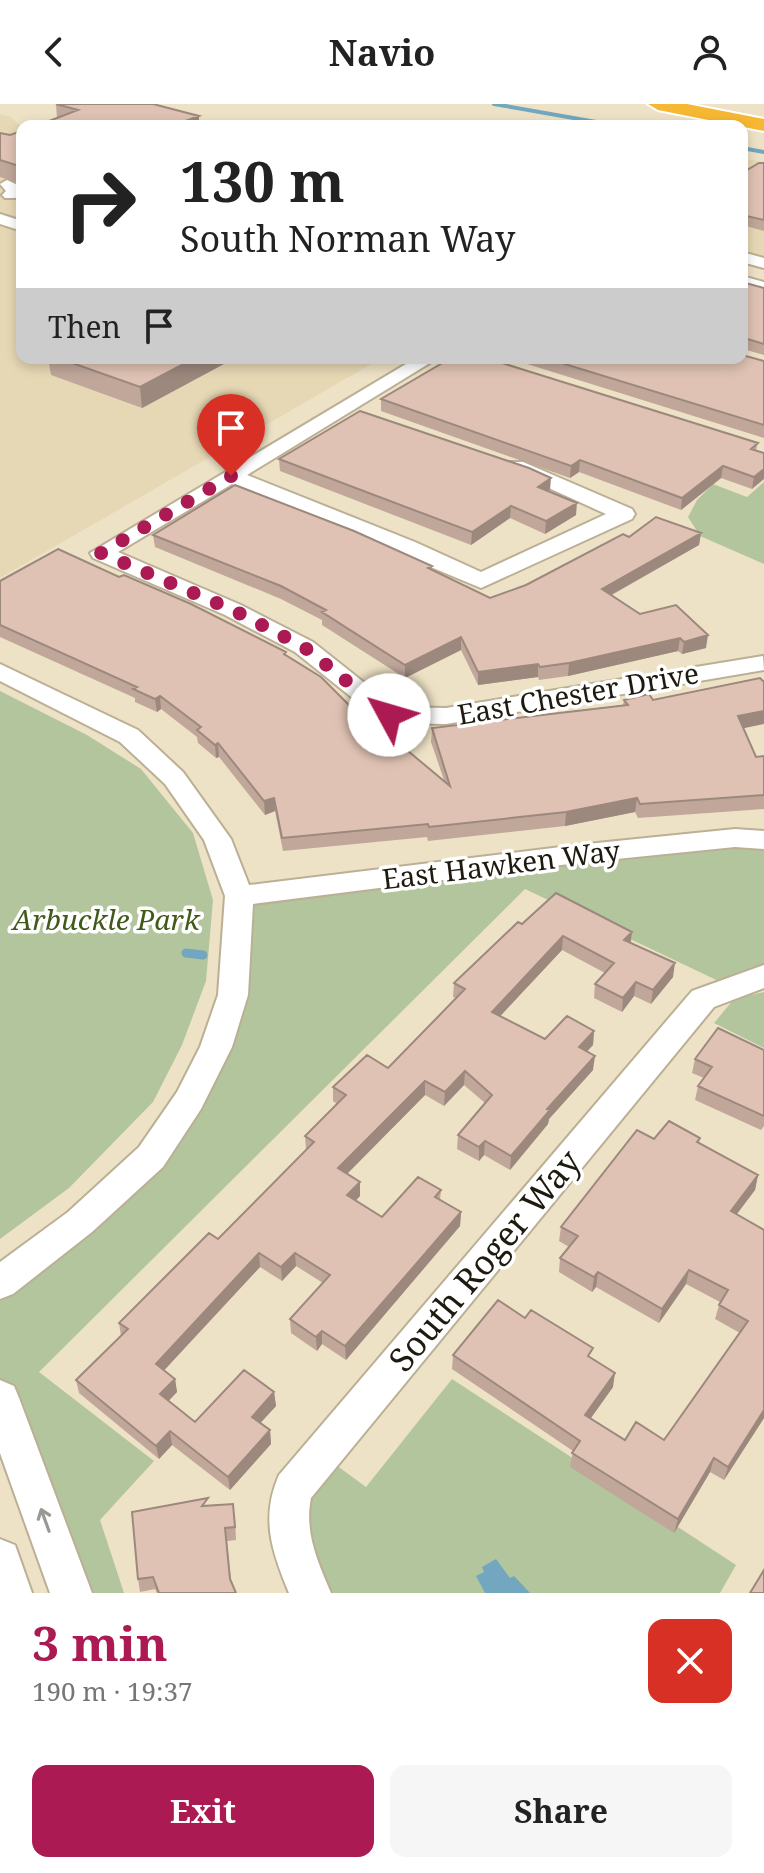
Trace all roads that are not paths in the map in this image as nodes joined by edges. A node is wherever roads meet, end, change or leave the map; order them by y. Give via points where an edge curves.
1 (658, 104) edge
2 (702, 104) edge
3 (764, 117) edge
4 (739, 120) edge
5 (419, 364) edge
6 (346, 408) junction
7 (375, 418) edge
8 (492, 458) edge
9 (231, 476) junction
10 (764, 658) edge
11 (0, 671) edge
12 (764, 840) edge
13 (239, 896) junction
14 (764, 976) edge
15 (0, 1283) edge
16 (0, 1398) edge
17 (0, 1560) edge
18 (11, 1593) edge
19 (71, 1593) edge
20 (310, 1593) edge

1 - 4 highway
2 - 3 highway
5 - 6 street
6 - 7 street
6 - 9 street
8 - 9 street via 624,514 481,581
9 - 10 street, East Chester Drive via 101,553 304,647 389,715 446,716
11 - 13 street via 141,746 174,778 217,839
12 - 13 street, East Hawken Way via 735,838 577,854
13 - 15 street via 233,995 216,1047 189,1100 151,1157 80,1222
14 - 20 street, South Roger Way via 703,999 293,1489 287,1506 289,1533
19 -> 16 street
17 - 18 street

